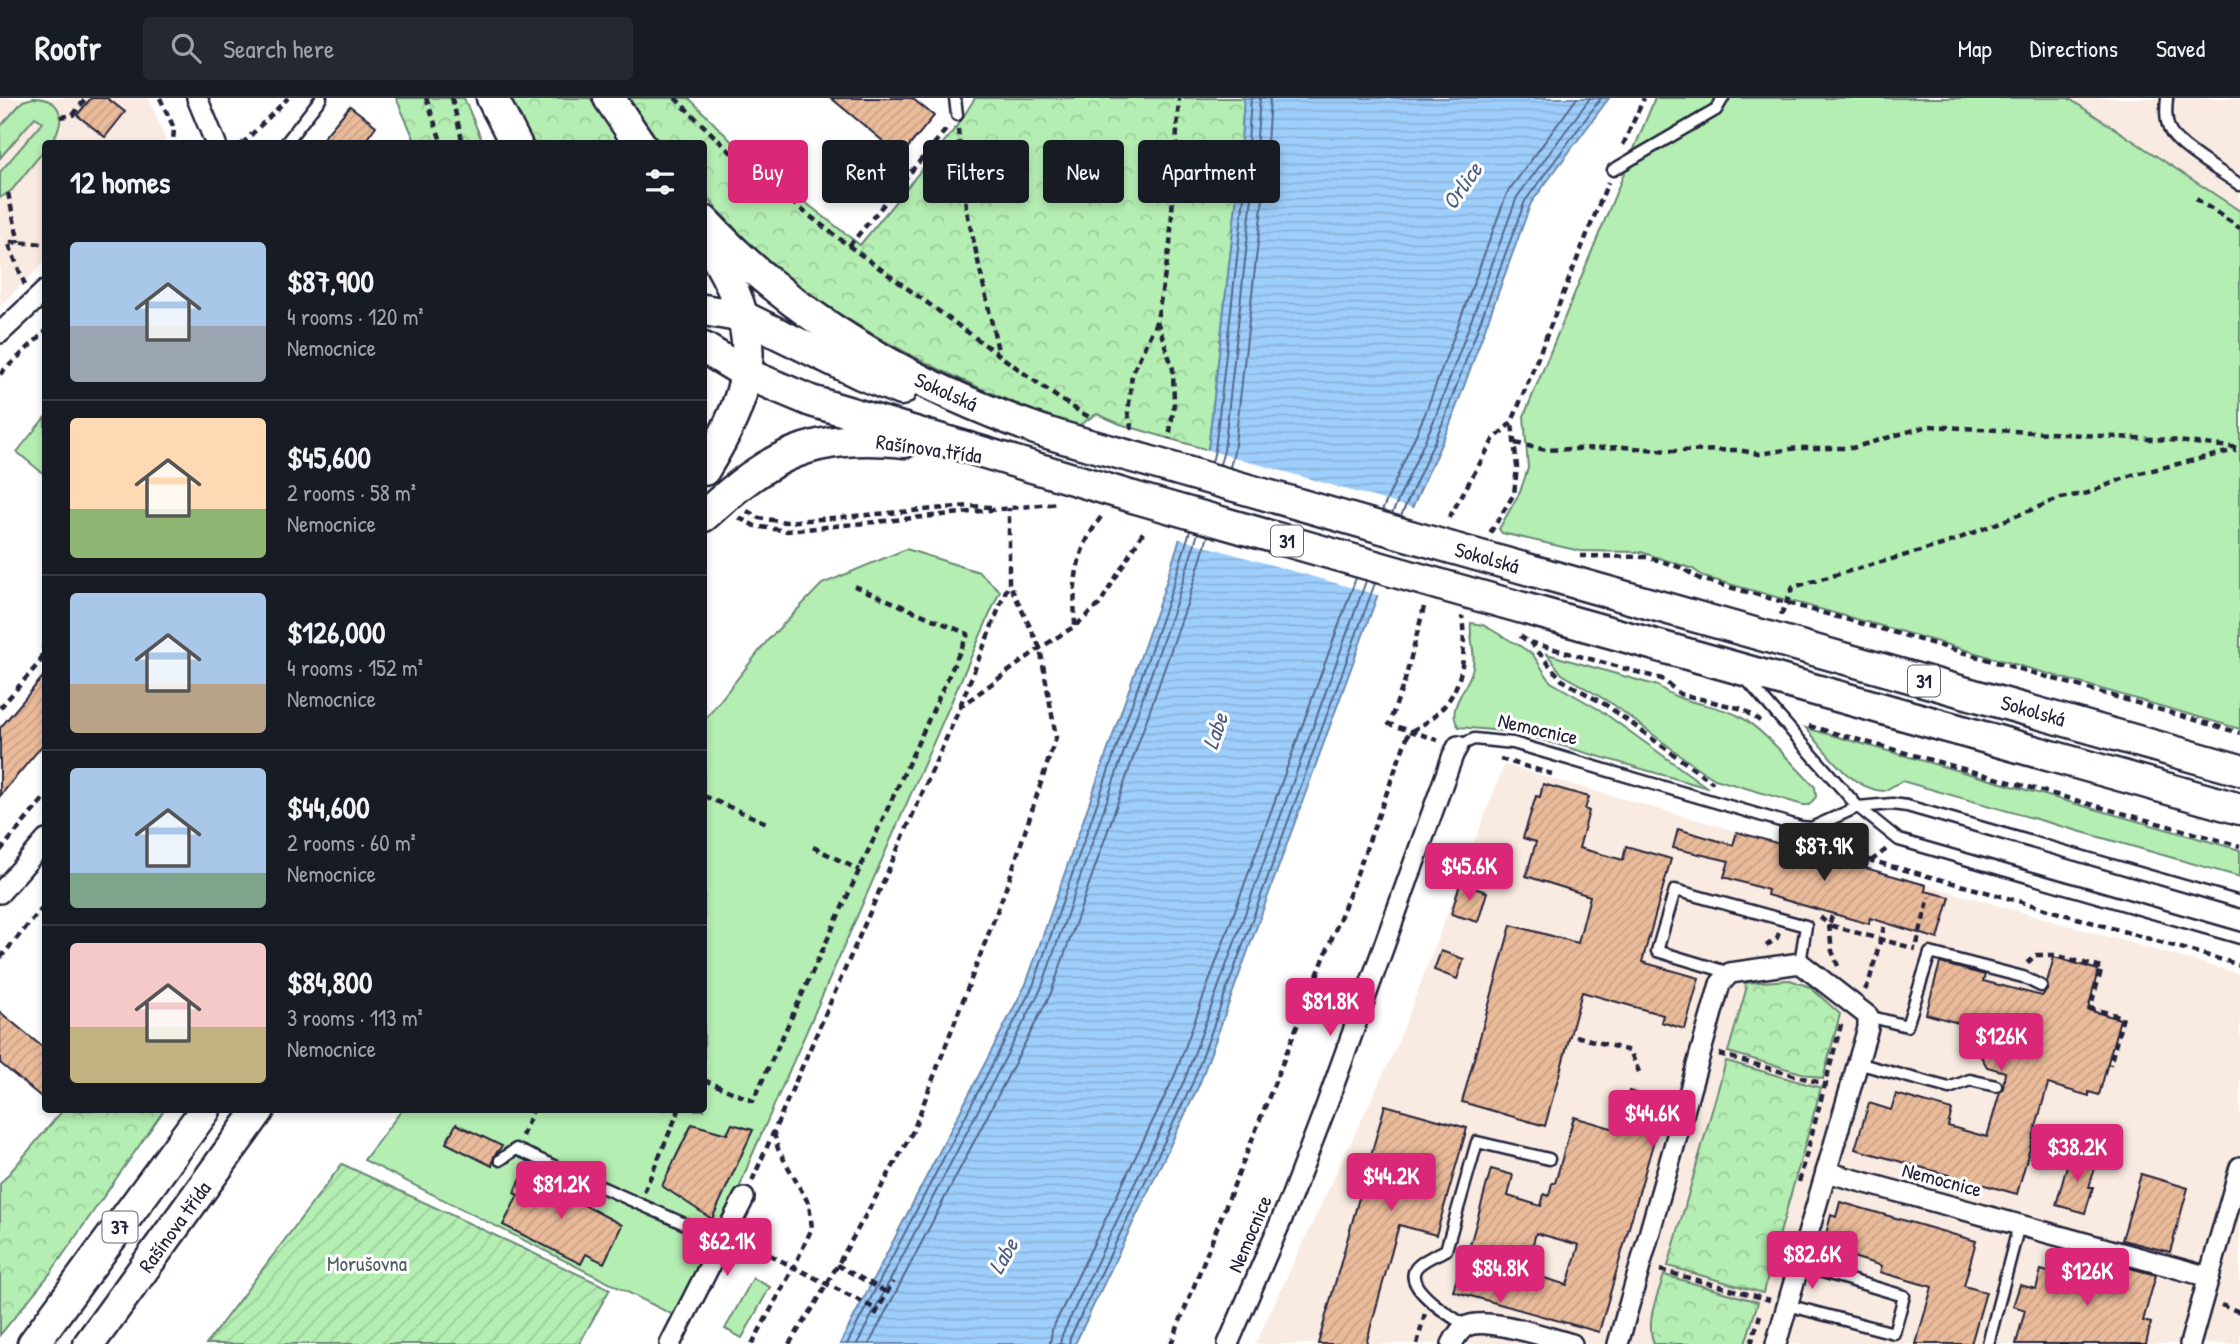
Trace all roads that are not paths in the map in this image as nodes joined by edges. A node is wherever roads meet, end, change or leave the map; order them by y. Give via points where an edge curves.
1 (197, 98) edge
2 (321, 98) edge
3 (490, 98) edge
4 (610, 98) edge
5 (955, 98) edge
6 (1723, 98) edge
7 (2168, 98) edge
8 (957, 116) road end
9 (210, 140) edge
10 (288, 140) edge
11 (502, 140) edge
12 (514, 140) edge
13 (637, 140) edge
14 (1613, 170) road end
15 (2240, 184) edge
16 (707, 224) edge
17 (707, 240) edge
18 (40, 295) edge
19 (707, 311) edge
20 (744, 317) junction
21 (0, 333) edge
22 (707, 350) edge
23 (747, 374) junction
24 (1039, 430) junction
25 (1008, 461) junction
26 (707, 466) edge
27 (718, 515) edge
28 (1736, 668) junction
29 (1458, 746) joint
30 (2240, 769) edge
31 (1858, 807) junction
32 (2240, 809) edge
33 (42, 845) edge
34 (0, 893) edge
35 (2240, 902) edge
36 (2240, 937) edge
37 (1800, 963) junction
38 (1725, 978) junction
39 (2041, 986) dead end
40 (1868, 1022) junction
41 (1857, 1063) junction
42 (1996, 1086) dead end
43 (203, 1113) edge
44 (257, 1113) edge
45 (1549, 1158) dead end
46 (500, 1160) dead end
47 (2240, 1167) edge
48 (1826, 1172) junction
49 (2236, 1197) edge
50 (744, 1198) road end
51 (2019, 1225) junction
52 (724, 1242) junction
53 (1799, 1265) junction
54 (2209, 1277) junction
55 (1787, 1306) junction
56 (1466, 1326) junction
57 (1624, 1338) edge
58 (33, 1344) edge
59 (89, 1344) edge
60 (670, 1344) edge
61 (1228, 1344) edge
62 (1452, 1344) edge
63 (1572, 1344) edge
64 (1776, 1344) edge
65 (1987, 1344) edge
66 (2190, 1344) edge

1 - 9 street
2 - 10 lane
3 - 11 main road
3 - 12 main road
4 - 13 main road
5 - 8 lane
6 - 14 lane via 1716,110
7 - 15 lane via 2166,118 2179,142
16 - 24 main road, Sokolská / 31 via 732,251 827,328 896,369
17 - 20 main road
18 - 21 street
19 - 20 main road
20 - 23 main road
20 - 24 main road via 899,390
22 - 23 main road, 31
23 - 25 main road, Sokolská / 31 via 811,401
23 - 26 main road via 737,411
24 - 30 main road, Sokolská / 31, bridge
25 - 27 main road, Rašínova třída via 908,442 818,444 779,457 741,482
25 - 28 main road, Sokolská / 31, bridge via 1133,497 1433,596
28 - 31 lane
28 - 32 main road, Sokolská / 31
29 - 31 lane, Nemocnice via 1474,740 1513,743 1801,827 1811,828
29 - 61 street, Nemocnice via 1325,1109
31 - 35 lane via 1907,806
31 - 36 lane via 1899,841
33 - 34 street
37 - 38 street
37 - 38 lane via 1806,926 1675,890 1657,951
37 - 40 street
38 - 57 street via 1641,1264
39 - 40 lane via 1930,953 1907,1026
40 - 41 street
41 - 42 lane via 1949,1088 1970,1080
41 - 48 street
43 - 58 main road, 37
44 - 59 main road, Rašínova třída / 37
45 - 56 lane via 1477,1142 1446,1250 1414,1273 1416,1284 1429,1299
46 - 52 lane via 516,1149
47 - 49 street
48 - 51 street, Nemocnice
48 - 53 street
49 - 54 street
50 - 52 street
51 - 54 street, Nemocnice
51 - 65 lane
52 - 60 street
53 - 55 street
53 - 55 lane via 1904,1296 1894,1333
54 - 66 street
55 - 64 street
56 - 62 street
56 - 63 street via 1484,1322

